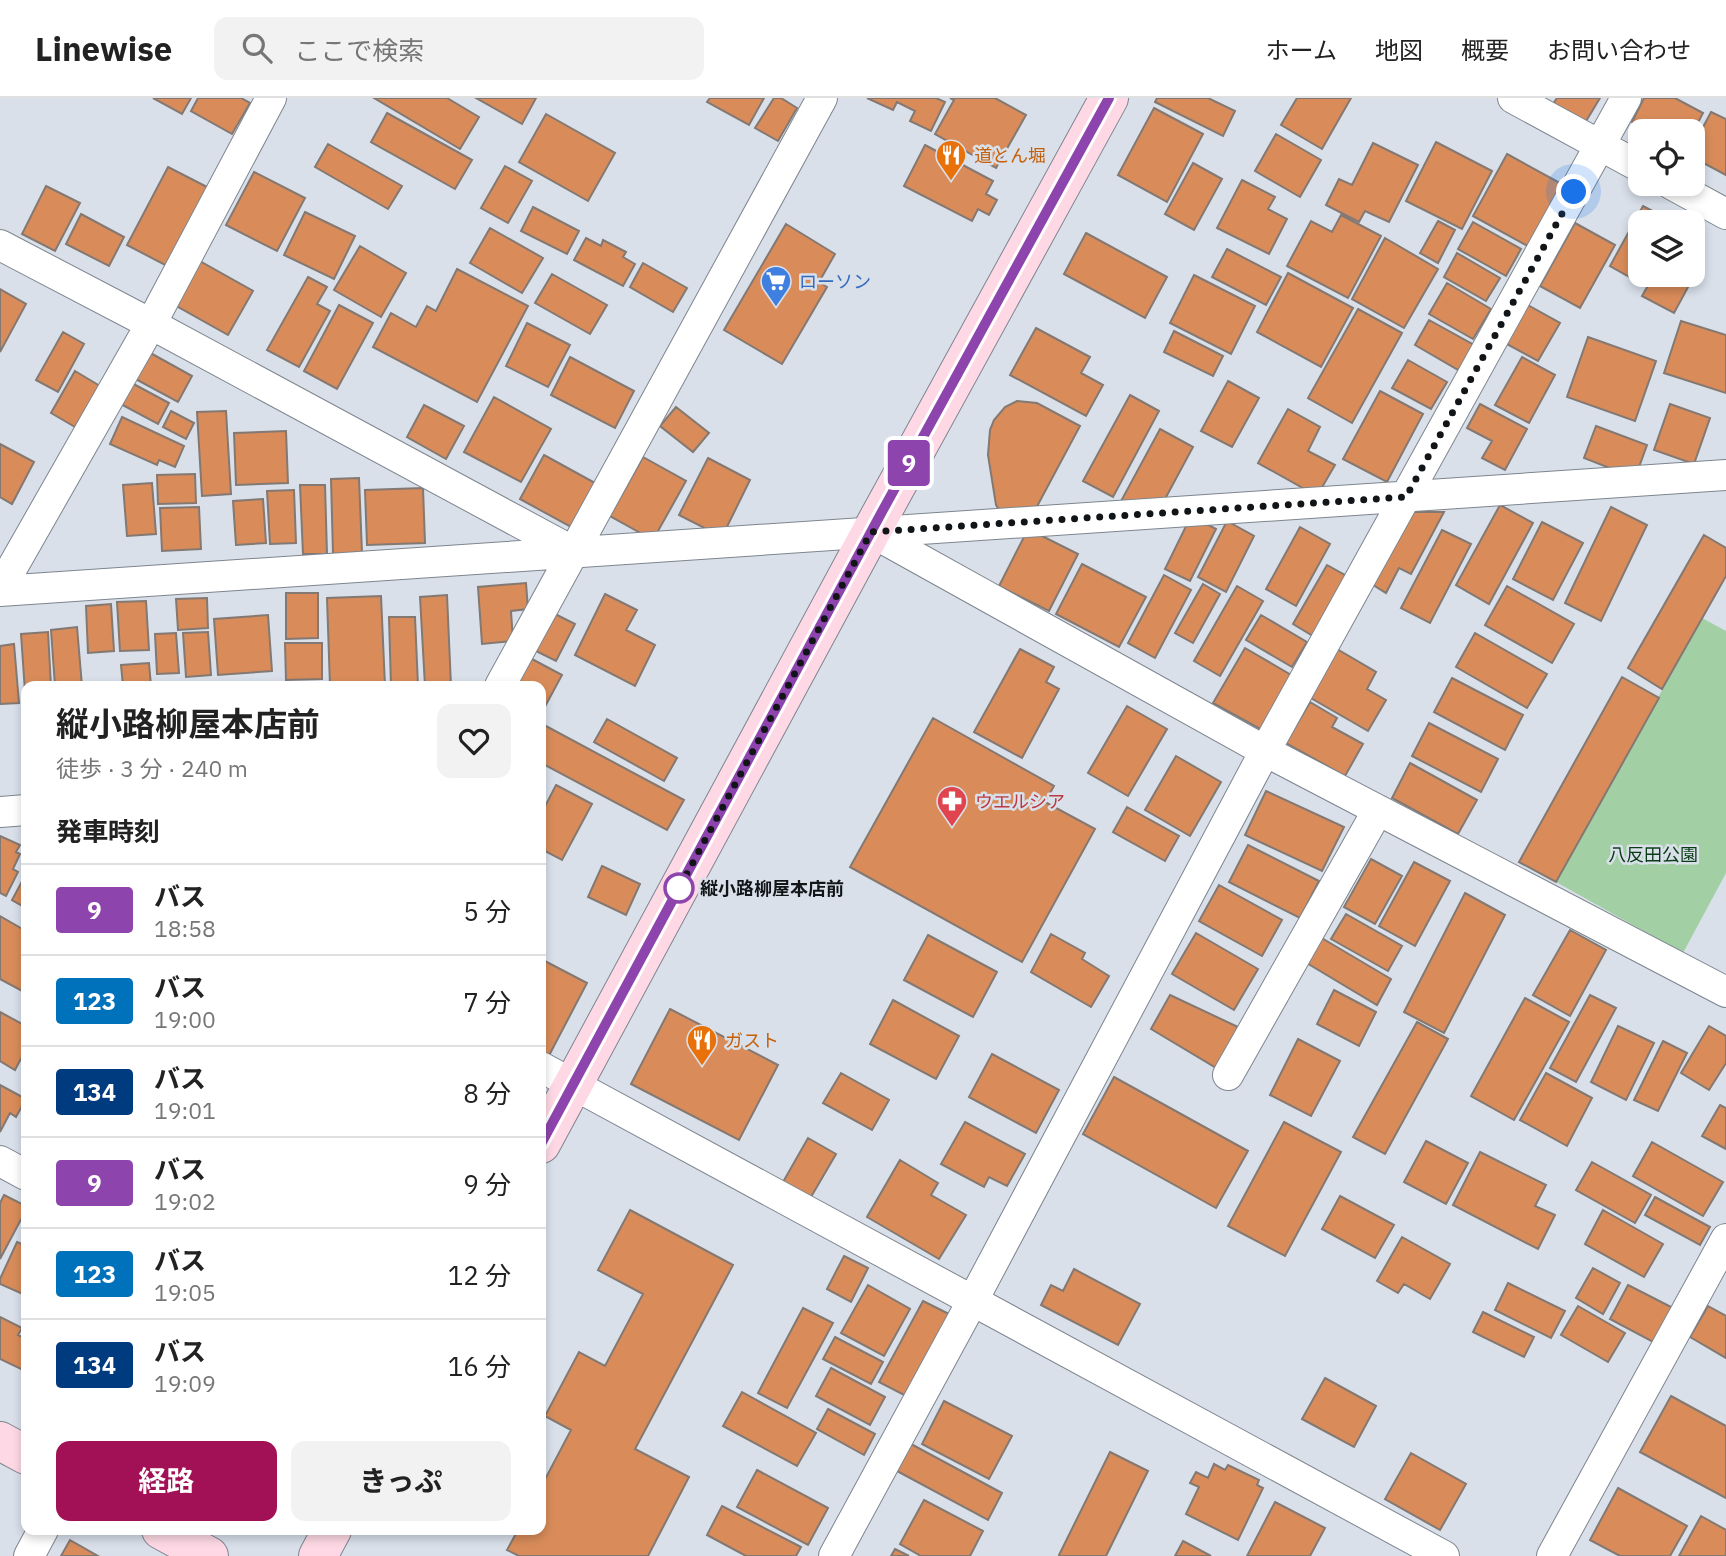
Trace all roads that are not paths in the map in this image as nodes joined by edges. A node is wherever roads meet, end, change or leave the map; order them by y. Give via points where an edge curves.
1 (271, 98) edge
2 (822, 98) edge
3 (1109, 98) edge
4 (1513, 98) edge
5 (1626, 98) edge
6 (1600, 145) junction
7 (1628, 160) edge
8 (1693, 196) edge
9 (1726, 214) edge
10 (0, 245) edge
11 (151, 324) junction
12 (1726, 475) edge
13 (1406, 497) junction
14 (871, 532) junction
15 (574, 553) junction
16 (0, 591) edge
17 (503, 681) edge
18 (1265, 751) junction
19 (21, 810) edge
20 (1378, 810) junction
21 (0, 811) edge
22 (1726, 992) edge
23 (557, 1075) edge
24 (1228, 1075) dead end
25 (546, 1122) edge
26 (0, 1161) edge
27 (21, 1172) edge
28 (1726, 1239) edge
29 (973, 1300) junction
30 (0, 1441) edge
31 (21, 1452) edge
32 (40, 1535) edge
33 (170, 1535) edge
34 (329, 1535) edge
35 (29, 1556) edge
36 (209, 1556) edge
37 (318, 1556) edge
38 (834, 1556) edge
39 (1444, 1556) edge
40 (1552, 1556) edge

1 - 11 street
2 - 15 street
3 - 14 main road
4 - 6 street
5 - 6 street
6 - 7 street
6 - 13 street
8 - 9 street
10 - 11 street
11 - 15 street
11 - 16 street
12 - 13 street
13 - 14 street
13 - 18 street
14 - 15 street
14 - 18 street
14 - 23 main road
15 - 16 street
15 - 17 street
18 - 20 street
18 - 29 street
19 - 21 street
20 - 22 street
20 - 24 street
23 - 25 main road
23 - 29 street
26 - 27 street
28 - 40 street
29 - 38 street
29 - 39 street
30 - 31 main road
32 - 35 street
33 - 36 main road
34 - 37 main road

